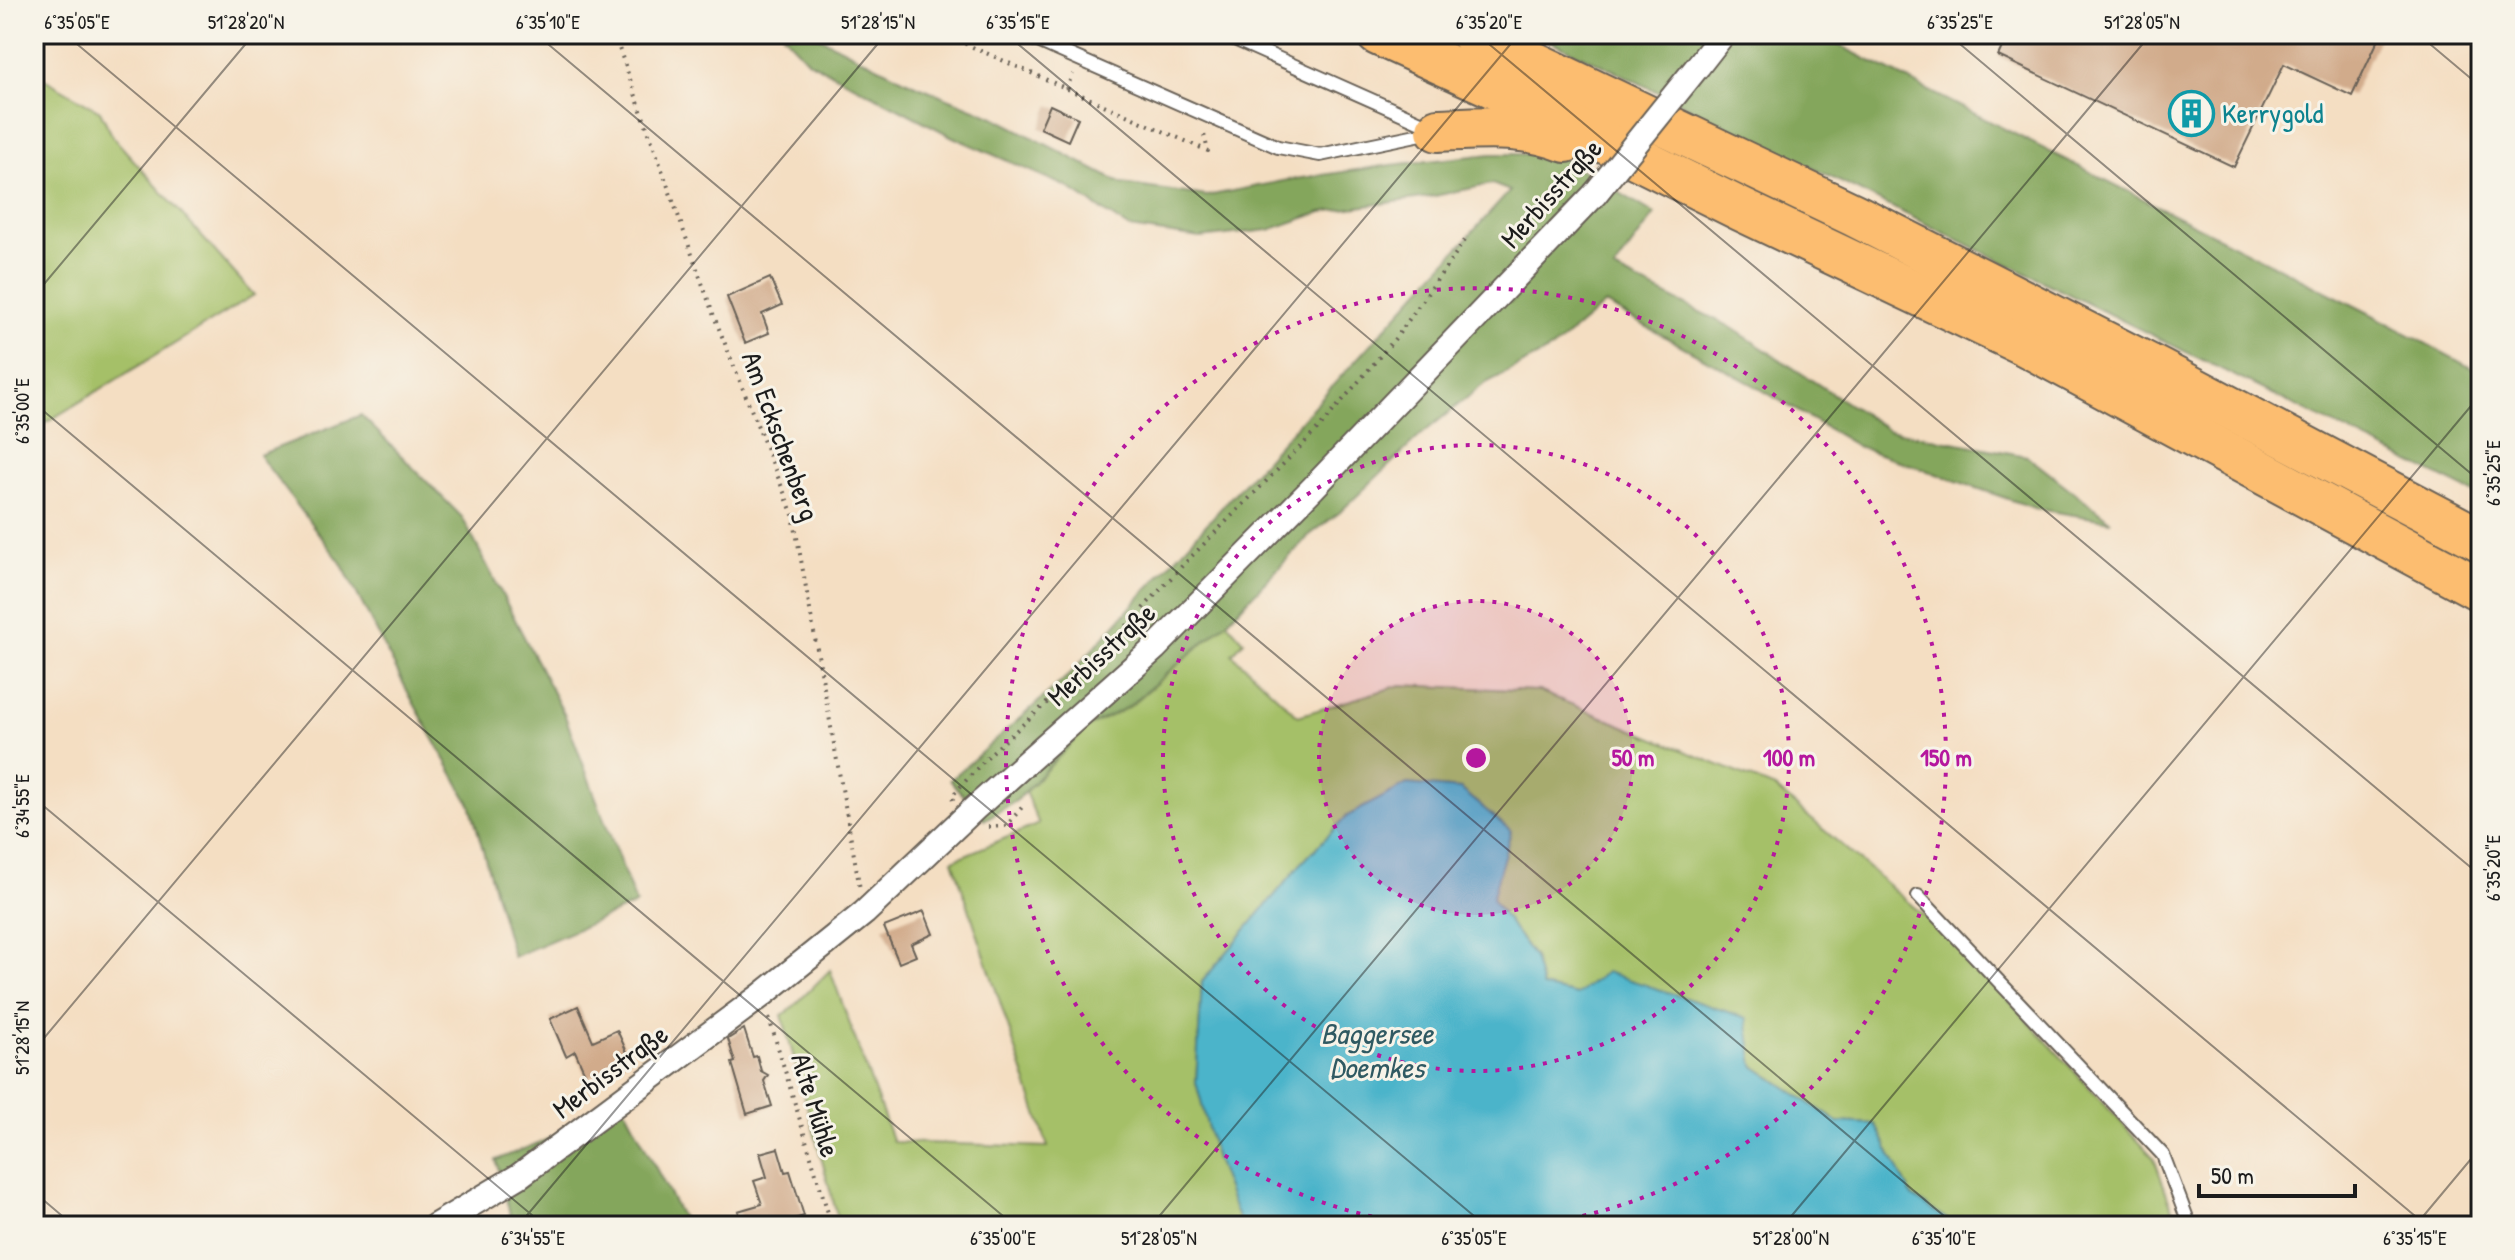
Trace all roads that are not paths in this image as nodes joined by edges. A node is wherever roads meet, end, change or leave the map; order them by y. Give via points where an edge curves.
1 (1022, 34) edge
2 (1223, 34) edge
3 (1378, 34) edge
4 (1473, 34) edge
5 (1723, 34) edge
6 (1438, 130) junction
7 (1742, 210) junction
8 (2481, 540) edge
9 (2481, 590) edge
10 (1918, 896) dead end
11 (435, 1226) edge
12 (2190, 1226) edge

1 - 6 lane via 1278,147 1320,155
2 - 6 lane
3 - 7 highway
4 - 8 highway via 1854,215
5 - 11 street, Merbisstraße, bridge via 1595,194 1155,648 864,913 762,995 519,1176
6 - 7 highway via 1503,127 1543,132
7 - 9 highway via 2026,345
10 - 12 lane via 2163,1155

